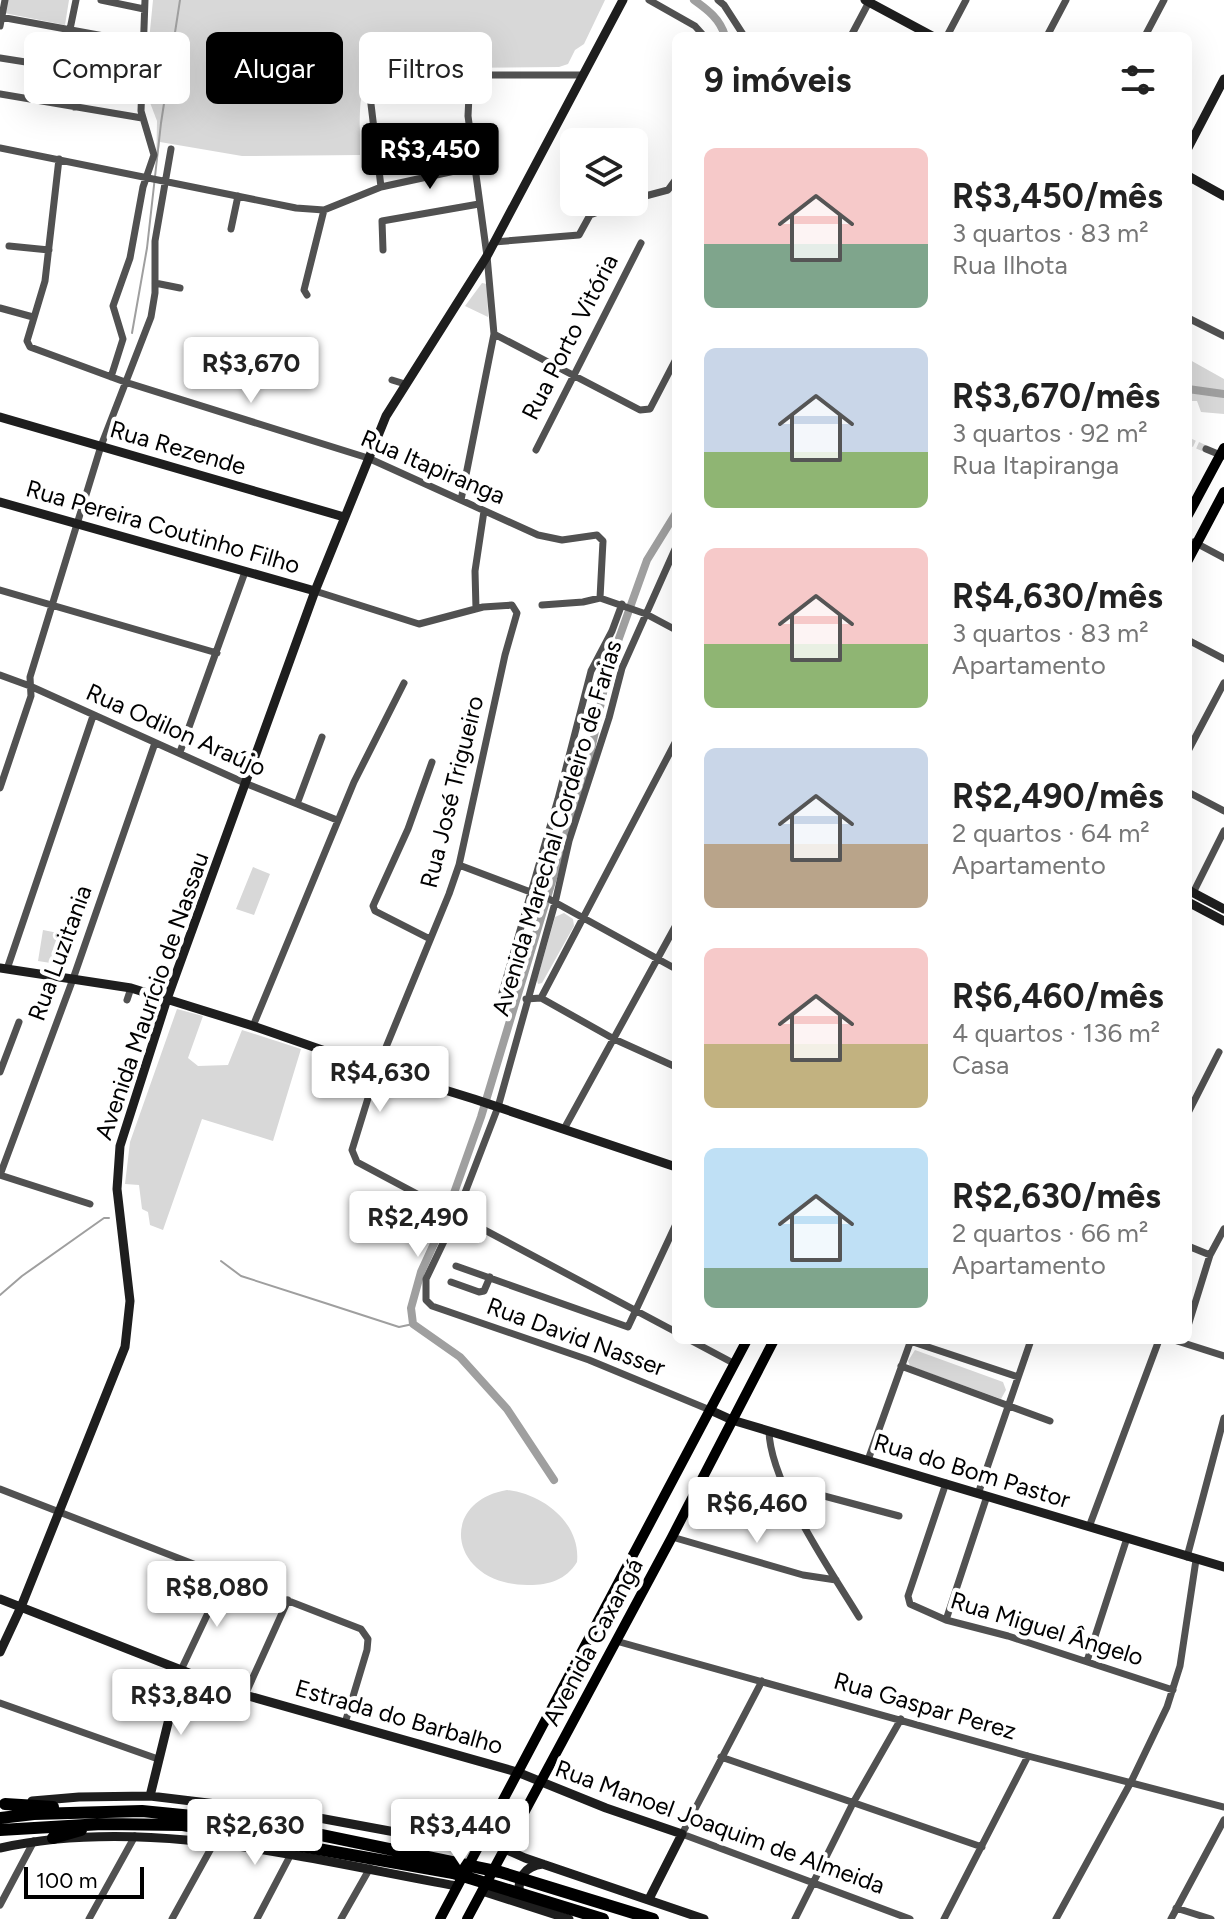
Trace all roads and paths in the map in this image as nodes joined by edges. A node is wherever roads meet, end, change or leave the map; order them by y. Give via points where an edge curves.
1 (5, 0) edge
2 (76, 0) edge
3 (101, 0) edge
4 (623, 0) edge
5 (649, 0) edge
6 (718, 0) edge
7 (966, 0) edge
8 (1066, 0) edge
9 (1164, 0) edge
10 (868, 1) edge
11 (145, 5) edge
12 (1, 20) edge
13 (71, 31) junction
14 (77, 32) edge
15 (143, 32) edge
16 (700, 32) edge
17 (741, 32) edge
18 (853, 32) edge
19 (925, 32) edge
20 (949, 32) edge
21 (1049, 32) edge
22 (1147, 32) edge
23 (0, 58) edge
24 (24, 62) edge
25 (581, 75) junction
26 (492, 76) edge
27 (1224, 79) edge
28 (0, 94) edge
29 (75, 104) edge
30 (141, 104) edge
31 (371, 104) edge
32 (469, 104) edge
33 (74, 107) junction
34 (142, 118) junction
35 (1192, 140) edge
36 (0, 148) edge
37 (171, 149) dead end
38 (59, 159) junction
39 (473, 167) junction
40 (147, 177) junction
41 (1192, 178) edge
42 (163, 181) junction
43 (672, 184) edge
44 (381, 187) junction
45 (648, 195) edge
46 (238, 196) junction
47 (1224, 196) edge
48 (479, 204) junction
49 (324, 210) junction
50 (589, 216) edge
51 (231, 229) dead end
52 (494, 242) junction
53 (641, 243) dead end
54 (9, 246) dead end
55 (49, 250) junction
56 (383, 250) dead end
57 (487, 256) junction
58 (155, 283) junction
59 (180, 288) dead end
60 (307, 295) dead end
61 (0, 308) edge
62 (33, 317) junction
63 (1192, 320) edge
64 (494, 334) junction
65 (1224, 336) edge
66 (672, 367) edge
67 (573, 375) junction
68 (111, 377) junction
69 (392, 380) dead end
70 (125, 382) junction
71 (405, 384) junction
72 (0, 417) edge
73 (101, 446) junction
74 (1206, 449) tunnel mouth
75 (536, 450) dead end
76 (1223, 453) edge
77 (368, 458) junction
78 (1224, 492) edge
79 (461, 500) junction
80 (0, 502) edge
81 (1192, 508) edge
82 (484, 511) junction
83 (344, 517) junction
84 (76, 524) junction
85 (1196, 542) junction
86 (1192, 551) edge
87 (672, 555) edge
88 (1224, 558) edge
89 (245, 572) junction
90 (0, 590) edge
91 (315, 591) junction
92 (600, 598) junction
93 (50, 604) junction
94 (623, 604) junction
95 (542, 605) dead end
96 (476, 609) junction
97 (643, 613) junction
98 (672, 628) edge
99 (1192, 642) edge
100 (217, 653) junction
101 (1224, 659) edge
102 (0, 675) edge
103 (404, 683) dead end
104 (1224, 683) edge
105 (30, 686) junction
106 (93, 716) junction
107 (322, 737) dead end
108 (155, 743) junction
109 (1192, 743) edge
110 (672, 749) edge
111 (180, 752) junction
112 (432, 762) dead end
113 (247, 784) junction
114 (0, 788) edge
115 (1192, 794) edge
116 (297, 804) junction
117 (1224, 811) edge
118 (337, 820) junction
119 (1224, 831) edge
120 (459, 865) junction
121 (534, 893) junction
122 (1192, 897) edge
123 (552, 901) junction
124 (1192, 901) edge
125 (1192, 902) edge
126 (1224, 909) edge
127 (583, 920) junction
128 (1224, 921) edge
129 (672, 933) edge
130 (430, 939) junction
131 (658, 959) junction
132 (672, 967) edge
133 (4, 969) edge
134 (73, 979) junction
135 (131, 988) junction
136 (502, 993) dead end
137 (541, 998) junction
138 (167, 999) junction
139 (526, 999) junction
140 (127, 1000) dead end
141 (19, 1022) dead end
142 (253, 1026) junction
143 (614, 1039) junction
144 (1219, 1052) dead end
145 (672, 1065) edge
146 (377, 1069) junction
147 (0, 1072) edge
148 (1192, 1105) edge
149 (498, 1107) junction
150 (564, 1129) junction
151 (672, 1166) edge
152 (0, 1175) edge
153 (90, 1204) dead end
154 (454, 1214) junction
155 (1224, 1229) edge
156 (672, 1233) edge
157 (1192, 1248) edge
158 (1210, 1255) junction
159 (456, 1266) dead end
160 (490, 1277) junction
161 (451, 1282) dead end
162 (428, 1304) joint
163 (636, 1311) junction
164 (1192, 1313) edge
165 (672, 1330) edge
166 (698, 1344) edge
167 (745, 1344) edge
168 (772, 1344) edge
169 (909, 1344) edge
170 (923, 1344) edge
171 (1030, 1344) edge
172 (1158, 1344) edge
173 (1189, 1344) edge
174 (1224, 1356) edge
175 (735, 1364) junction
176 (901, 1366) junction
177 (1018, 1377) junction
178 (1008, 1404) junction
179 (710, 1410) junction
180 (1224, 1418) edge
181 (732, 1420) junction
182 (1050, 1421) dead end
183 (769, 1431) junction
184 (868, 1460) junction
185 (946, 1483) junction
186 (783, 1485) junction
187 (0, 1489) edge
188 (983, 1495) junction
189 (58, 1512) junction
190 (899, 1516) dead end
191 (1089, 1527) junction
192 (672, 1537) junction
193 (1127, 1538) junction
194 (1191, 1558) junction
195 (1224, 1567) edge
196 (226, 1575) junction
197 (836, 1580) junction
198 (0, 1599) edge
199 (288, 1600) junction
200 (21, 1607) junction
201 (859, 1617) dead end
202 (946, 1620) junction
203 (616, 1641) junction
204 (0, 1652) edge
205 (1087, 1661) junction
206 (181, 1670) junction
207 (762, 1681) junction
208 (1173, 1690) junction
209 (245, 1695) junction
210 (0, 1703) edge
211 (901, 1719) junction
212 (345, 1723) junction
213 (1028, 1756) junction
214 (721, 1757) junction
215 (158, 1759) junction
216 (517, 1772) junction
217 (1131, 1782) junction
218 (541, 1783) junction
219 (150, 1796) junction
220 (853, 1803) junction
221 (2, 1804) edge
222 (1224, 1807) edge
223 (108, 1810) junction
224 (0, 1818) edge
225 (1224, 1820) edge
226 (102, 1824) junction
227 (0, 1830) edge
228 (682, 1834) junction
229 (135, 1836) junction
230 (53, 1838) junction
231 (433, 1839) junction
232 (34, 1841) junction
233 (214, 1843) junction
234 (480, 1844) junction
235 (982, 1847) junction
236 (0, 1848) edge
237 (505, 1849) junction
238 (290, 1856) junction
239 (543, 1864) junction
240 (370, 1868) junction
241 (423, 1880) junction
242 (811, 1883) junction
243 (457, 1886) junction
244 (482, 1891) junction
245 (649, 1899) junction
246 (526, 1904) junction
247 (0, 1905) edge
248 (1176, 1908) junction
249 (89, 1919) edge
250 (172, 1919) edge
251 (257, 1919) edge
252 (341, 1919) edge
253 (440, 1919) edge
254 (467, 1919) edge
255 (569, 1919) edge
256 (603, 1919) edge
257 (653, 1919) edge
258 (704, 1919) edge
259 (795, 1919) edge
260 (910, 1919) edge
261 (944, 1919) edge
262 (1056, 1919) edge
263 (1171, 1919) edge
264 (1211, 1919) edge

1 - 12 street
2 - 13 street
3 - 11 street
4 - 25 main road, Avenida Maurício de Nassau
5 - 16 street
6 - 17 street
7 - 20 street
8 - 21 street
9 - 22 street
10 - 18 street
10 - 19 main road
11 - 15 street
12 - 13 street
13 - 14 street
23 - 24 street
25 - 26 street
25 - 52 main road, Avenida Maurício de Nassau
27 - 35 main road
28 - 33 street
29 - 33 street
30 - 34 street
31 - 44 street
32 - 39 street
33 - 34 street
34 - 40 street via 154,155
36 - 38 street
37 - 42 street
38 - 40 street
38 - 55 street
39 - 44 street
39 - 48 street
40 - 42 street
40 - 68 street via 130,258 113,306 123,339
41 - 47 main road
42 - 46 street
42 - 58 street
43 - 45 street
44 - 49 street
46 - 49 street
46 - 51 street
48 - 56 street via 382,221
48 - 57 street
49 - 60 street
50 - 52 street via 579,235
52 - 57 main road, Avenida Maurício de Nassau
53 - 67 street, Rua Porto Vitória
54 - 55 street
55 - 62 street
57 - 64 street
57 - 71 main road, Avenida Maurício de Nassau
58 - 59 street
58 - 70 street via 147,333
61 - 62 street
62 - 68 street, Rua Itapiranga via 27,344
63 - 65 street
64 - 67 street
64 - 79 street
66 - 67 street via 650,409 640,410
67 - 75 street, Rua Porto Vitória
68 - 70 street, Rua Itapiranga
69 - 71 street
70 - 73 street
70 - 77 street, Rua Itapiranga
71 - 77 main road, Avenida Maurício de Nassau
72 - 73 main road, Rua Rezende
73 - 83 main road, Rua Rezende
73 - 84 street
74 - 76 street
76 - 81 main road
77 - 79 street, Rua Itapiranga
77 - 83 main road, Avenida Maurício de Nassau
78 - 85 main road
79 - 82 street, Rua Itapiranga
80 - 84 main road, Rua Pereira Coutinho Filho
82 - 92 street, Rua Itapiranga via 550,538 597,535 603,541
82 - 96 street via 475,571
83 - 91 main road, Avenida Maurício de Nassau
84 - 89 main road, Rua Pereira Coutinho Filho
84 - 93 street
85 - 86 main road
85 - 88 street
87 - 97 street, Avenida Marechal Cordeiro de Farias
89 - 91 main road, Rua Pereira Coutinho Filho
89 - 100 street
90 - 93 street
91 - 96 street via 419,624
91 - 113 main road, Avenida Maurício de Nassau
92 - 94 street
92 - 95 street
93 - 100 street
93 - 105 street
94 - 97 street
94 - 121 street via 591,671
96 - 120 street, Rua José Trigueiro via 512,605 517,613
97 - 98 street
97 - 123 street, Avenida Marechal Cordeiro de Farias
99 - 101 street
100 - 111 street
102 - 105 street, Rua Odilon Araújo
103 - 118 street
104 - 109 street
105 - 106 street, Rua Odilon Araújo
105 - 114 street
106 - 108 street, Rua Odilon Araújo
106 - 133 street
107 - 116 street
108 - 111 street, Rua Odilon Araújo
108 - 134 street, Rua Luzitania
110 - 127 street
111 - 113 street, Rua Odilon Araújo
112 - 130 street via 373,906
113 - 116 street, Rua Odilon Araújo
113 - 138 main road, Avenida Maurício de Nassau
115 - 117 street
116 - 118 street, Rua Odilon Araújo
118 - 142 street
119 - 122 street
120 - 121 street
120 - 130 street, Rua José Trigueiro
121 - 123 street
121 - 136 street
123 - 127 street
123 - 139 street, Avenida Marechal Cordeiro de Farias
124 - 126 main road
125 - 128 main road
127 - 131 street
127 - 137 street
129 - 131 street
130 - 146 street, Rua José Trigueiro
131 - 132 street
131 - 143 street
133 - 134 main road
134 - 135 main road
134 - 152 street, Rua Luzitania
135 - 138 main road
135 - 140 street
137 - 139 street
137 - 143 street
138 - 142 main road
138 - 189 main road, Avenida Maurício de Nassau via 117,1169 130,1301 125,1347
139 - 149 street, Avenida Marechal Cordeiro de Farias
141 - 147 street
142 - 146 main road
143 - 145 street
143 - 150 street
144 - 148 street
146 - 149 main road
146 - 154 street, Rua José Trigueiro via 353,1156
149 - 150 main road
149 - 154 street, Avenida Marechal Cordeiro de Farias
150 - 151 main road
152 - 153 street
154 - 162 street, Avenida Marechal Cordeiro de Farias via 426,1279
154 - 163 street
155 - 158 street
156 - 163 street
157 - 158 street
158 - 164 street
159 - 160 street
160 - 161 street via 479,1292
160 - 163 street via 628,1327
162 - 179 street, Rua David Nasser via 589,1360
163 - 165 street
166 - 175 street
167 - 175 main road, Avenida Caxangá
168 - 181 main road, Avenida Caxangá
169 - 176 street
170 - 177 street
171 - 177 street
172 - 191 street
173 - 174 street
175 - 179 main road, Avenida Caxangá
176 - 178 street
176 - 184 street
177 - 178 street
178 - 182 street
178 - 188 street
179 - 181 main road, Rua do Bom Pastor
179 - 216 main road, Avenida Caxangá
180 - 194 street
181 - 183 main road, Rua do Bom Pastor
181 - 192 main road, Avenida Caxangá
183 - 184 main road, Rua do Bom Pastor
183 - 186 street
184 - 185 main road, Rua do Bom Pastor
185 - 188 main road, Rua do Bom Pastor
185 - 202 street, Rua Miguel Ângelo via 908,1596 910,1604
186 - 190 street
186 - 197 street
187 - 189 street
188 - 191 main road, Rua do Bom Pastor
188 - 202 street
189 - 196 street
189 - 200 main road, Avenida Maurício de Nassau
191 - 193 main road, Rua do Bom Pastor
192 - 197 street
192 - 203 main road, Avenida Caxangá
193 - 194 main road, Rua do Bom Pastor
193 - 205 street
194 - 195 main road, Rua do Bom Pastor
194 - 208 street via 1191,1605
196 - 199 street
196 - 206 street
197 - 201 street
198 - 200 main road, Estrada do Barbalho
199 - 209 street
199 - 212 street via 357,1626 368,1639
200 - 204 main road, Avenida Maurício de Nassau
200 - 206 main road, Estrada do Barbalho
202 - 205 street, Rua Miguel Ângelo
203 - 207 street, Rua Gaspar Perez
203 - 218 main road, Avenida Caxangá
205 - 208 street, Rua Miguel Ângelo
206 - 209 main road, Estrada do Barbalho
206 - 215 main road
207 - 211 street, Rua Gaspar Perez
207 - 214 street
208 - 217 street
209 - 212 main road, Estrada do Barbalho
210 - 215 street
211 - 213 street, Rua Gaspar Perez
211 - 220 street
212 - 216 main road, Estrada do Barbalho
213 - 217 street, Rua Gaspar Perez
213 - 235 street
214 - 220 street
214 - 228 street
215 - 219 main road
216 - 218 main road, Rua Manoel Joaquim de Almeida
216 - 234 main road, Avenida Caxangá
217 - 222 street, Rua Gaspar Perez
217 - 262 street
218 - 228 main road, Rua Manoel Joaquim de Almeida
218 - 237 main road, Avenida Caxangá
219 - 221 main road
219 - 231 main road via 292,1813
220 - 235 street
220 - 242 street
221 - 223 highway
223 - 224 highway
223 - 257 highway via 263,1823 500,1872
225 - 248 street
226 - 227 highway
226 - 230 highway
226 - 256 highway via 183,1825 453,1873
228 - 242 street, Rua Manoel Joaquim de Almeida
228 - 245 main road
229 - 230 main road
229 - 233 main road
229 - 249 street
230 - 232 main road
231 - 234 main road
231 - 241 main road via 445,1859 438,1874
232 - 236 main road
232 - 247 street
233 - 238 main road
233 - 250 street
234 - 243 main road, Avenida Caxangá
235 - 261 street
237 - 239 main road
237 - 244 main road, Avenida Caxangá
238 - 240 main road
238 - 251 street
239 - 245 main road
239 - 246 main road via 522,1874 518,1890
240 - 241 main road
240 - 252 street
241 - 243 main road
242 - 259 street
242 - 260 street, Rua Manoel Joaquim de Almeida
243 - 253 main road, Avenida Caxangá
244 - 246 main road
244 - 254 main road, Avenida Caxangá
245 - 258 main road
246 - 255 main road
248 - 263 street
248 - 264 street

